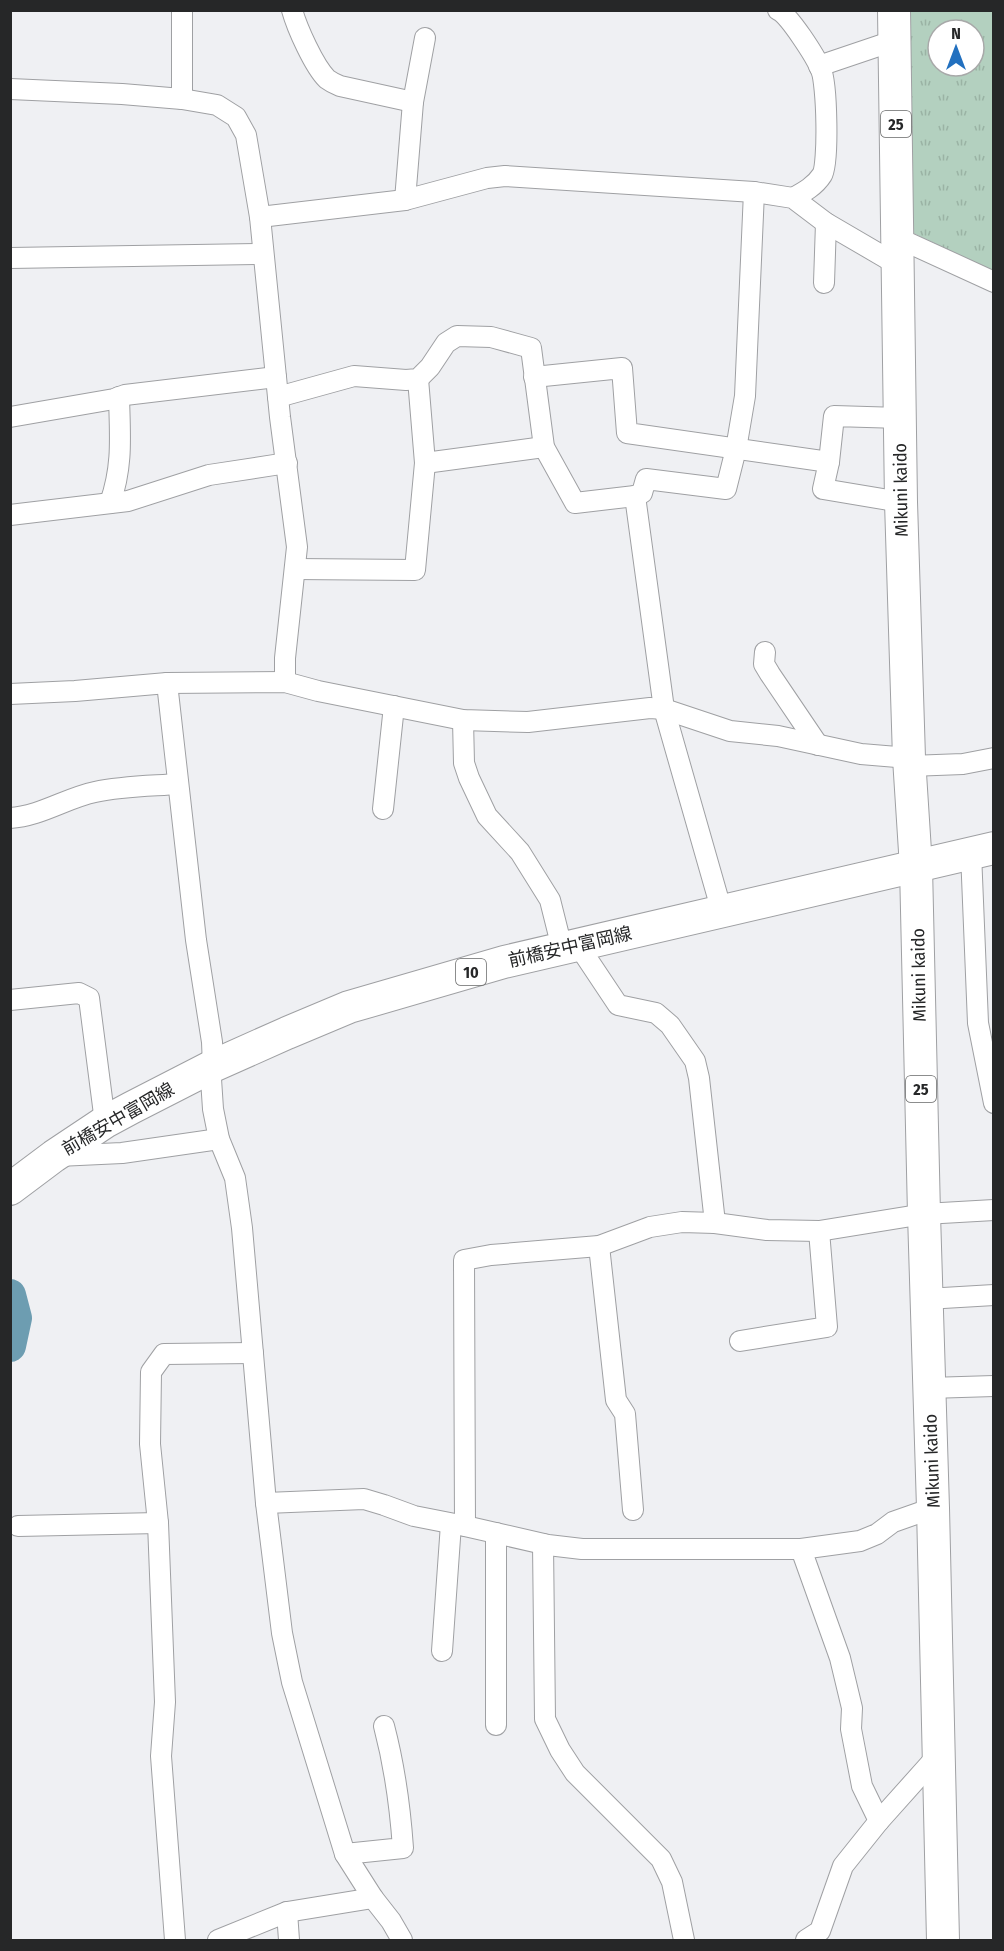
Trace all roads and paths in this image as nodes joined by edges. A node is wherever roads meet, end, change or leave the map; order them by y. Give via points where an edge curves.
1 (183, 10) edge
2 (292, 10) edge
3 (778, 10) edge
4 (895, 25) edge
5 (425, 38) dead end
6 (819, 66) junction
7 (10, 89) edge
8 (183, 99) junction
9 (413, 102) junction
10 (754, 192) junction
11 (793, 198) junction
12 (405, 200) junction
13 (260, 217) junction
14 (826, 223) junction
15 (898, 251) junction
16 (263, 254) junction
17 (10, 258) edge
18 (993, 282) edge
19 (825, 283) dead end
20 (534, 377) junction
21 (418, 379) junction
22 (277, 387) junction
23 (119, 397) junction
24 (10, 417) edge
25 (900, 418) junction
26 (544, 447) junction
27 (736, 449) junction
28 (829, 462) junction
29 (287, 463) junction
30 (425, 463) junction
31 (635, 496) junction
32 (901, 502) junction
33 (110, 503) junction
34 (10, 515) edge
35 (295, 569) junction
36 (765, 652) dead end
37 (285, 682) junction
38 (167, 683) junction
39 (10, 694) edge
40 (394, 706) junction
41 (664, 709) junction
42 (463, 720) junction
43 (818, 745) junction
44 (993, 758) edge
45 (910, 762) junction
46 (178, 784) junction
47 (383, 809) dead end
48 (10, 818) edge
49 (982, 851) edge
50 (916, 867) junction
51 (722, 912) junction
52 (570, 946) junction
53 (10, 1000) edge
54 (213, 1066) junction
55 (993, 1102) edge
56 (105, 1122) junction
57 (219, 1139) junction
58 (54, 1156) junction
59 (10, 1189) edge
60 (993, 1210) edge
61 (924, 1214) junction
62 (715, 1223) junction
63 (819, 1231) junction
64 (599, 1246) junction
65 (993, 1295) edge
66 (926, 1299) junction
67 (740, 1341) dead end
68 (253, 1353) junction
69 (993, 1386) edge
70 (929, 1388) junction
71 (266, 1503) junction
72 (933, 1508) junction
73 (633, 1510) dead end
74 (158, 1523) junction
75 (458, 1525) junction
76 (18, 1526) dead end
77 (496, 1533) junction
78 (543, 1544) junction
79 (801, 1549) junction
80 (442, 1651) dead end
81 (496, 1725) dead end
82 (384, 1726) dead end
83 (938, 1755) junction
84 (879, 1821) junction
85 (345, 1854) junction
86 (373, 1898) junction
87 (286, 1912) junction
88 (175, 1941) edge
89 (218, 1941) edge
90 (289, 1941) edge
91 (402, 1941) edge
92 (684, 1941) edge
93 (806, 1941) edge
94 (943, 1941) edge

1 - 8 street
2 - 9 street via 321,72 330,81
3 - 6 street via 790,21
4 - 6 street
4 - 15 main road, Mikuni kaido / 25
5 - 9 street
6 - 11 street via 823,72 827,158 823,174 811,188
7 - 8 street
8 - 13 street via 217,105 236,117 246,135
9 - 12 street
10 - 11 street
10 - 12 street via 505,176
10 - 27 street via 745,396
11 - 14 street
12 - 13 street
13 - 16 street
14 - 15 street
14 - 19 street
15 - 18 street
15 - 25 main road, Mikuni kaido / 25
16 - 17 street
16 - 22 street
20 - 21 street via 531,348 491,337 457,336 446,343
20 - 26 street
20 - 27 street via 622,368 627,432
21 - 22 street via 354,376
21 - 30 street
22 - 23 street
22 - 29 street
23 - 24 street
23 - 33 street via 120,465
25 - 28 street via 834,416
25 - 32 main road, Mikuni kaido / 25
26 - 30 street
26 - 31 street via 575,503
27 - 28 street
27 - 31 street via 726,489 646,479 642,493
28 - 32 street via 823,489
29 - 33 street via 209,475
29 - 35 street via 297,547
30 - 35 street via 415,570
31 - 41 street
32 - 45 main road, Mikuni kaido / 25
33 - 34 street
35 - 37 street
36 - 43 street via 770,674
37 - 38 street
37 - 40 street
38 - 39 street
38 - 46 street
40 - 42 street
40 - 47 street
41 - 42 street via 528,722
41 - 43 street via 730,731
41 - 51 street
42 - 52 street via 464,763 469,778 487,816 520,852 550,900
43 - 45 street
44 - 45 street via 963,764
45 - 50 main road, Mikuni kaido / 25
46 - 48 street via 94,792
46 - 54 street
49 - 50 main road, 前橋安中富岡線 / 10
49 - 55 street via 978,1023
50 - 51 main road, 前橋安中富岡線 / 10
50 - 61 main road, Mikuni kaido / 25
51 - 52 main road, 前橋安中富岡線 / 10
52 - 54 main road, 前橋安中富岡線 / 10 via 349,1007
52 - 62 street via 618,1005 656,1013 670,1025 695,1061
53 - 56 street via 79,993 89,998
54 - 56 main road, 前橋安中富岡線 / 10
54 - 57 street via 213,1108
56 - 58 main road, 前橋安中富岡線 / 10
57 - 58 street via 122,1153
57 - 68 street via 235,1178
58 - 59 main road, 前橋安中富岡線 / 10
60 - 61 street
61 - 63 street
61 - 66 main road, Mikuni kaido / 25
62 - 63 street
62 - 64 street via 682,1222 650,1227
63 - 67 street via 827,1327
64 - 73 street via 616,1400 625,1414
64 - 75 street via 464,1260
65 - 66 street
66 - 70 main road, Mikuni kaido / 25
68 - 71 street
68 - 74 street via 164,1354 151,1372 150,1444
69 - 70 street
70 - 72 main road, Mikuni kaido / 25
71 - 75 street via 364,1499 414,1516
71 - 85 street via 292,1682
72 - 79 street via 893,1522 860,1541
72 - 83 main road, Mikuni kaido / 25
74 - 76 street
74 - 88 street via 165,1702 161,1756
75 - 77 street
75 - 80 street
77 - 78 street
77 - 81 street
78 - 79 street via 582,1549
78 - 92 street via 545,1719 574,1773 661,1858 672,1881
79 - 84 street via 840,1658 852,1708 851,1729 862,1786
82 - 85 street via 394,1762 403,1848
83 - 84 street
83 - 94 main road, Mikuni kaido / 25
84 - 93 street via 843,1866 820,1931
85 - 86 street
86 - 87 street
86 - 91 street
87 - 89 street
87 - 90 street

